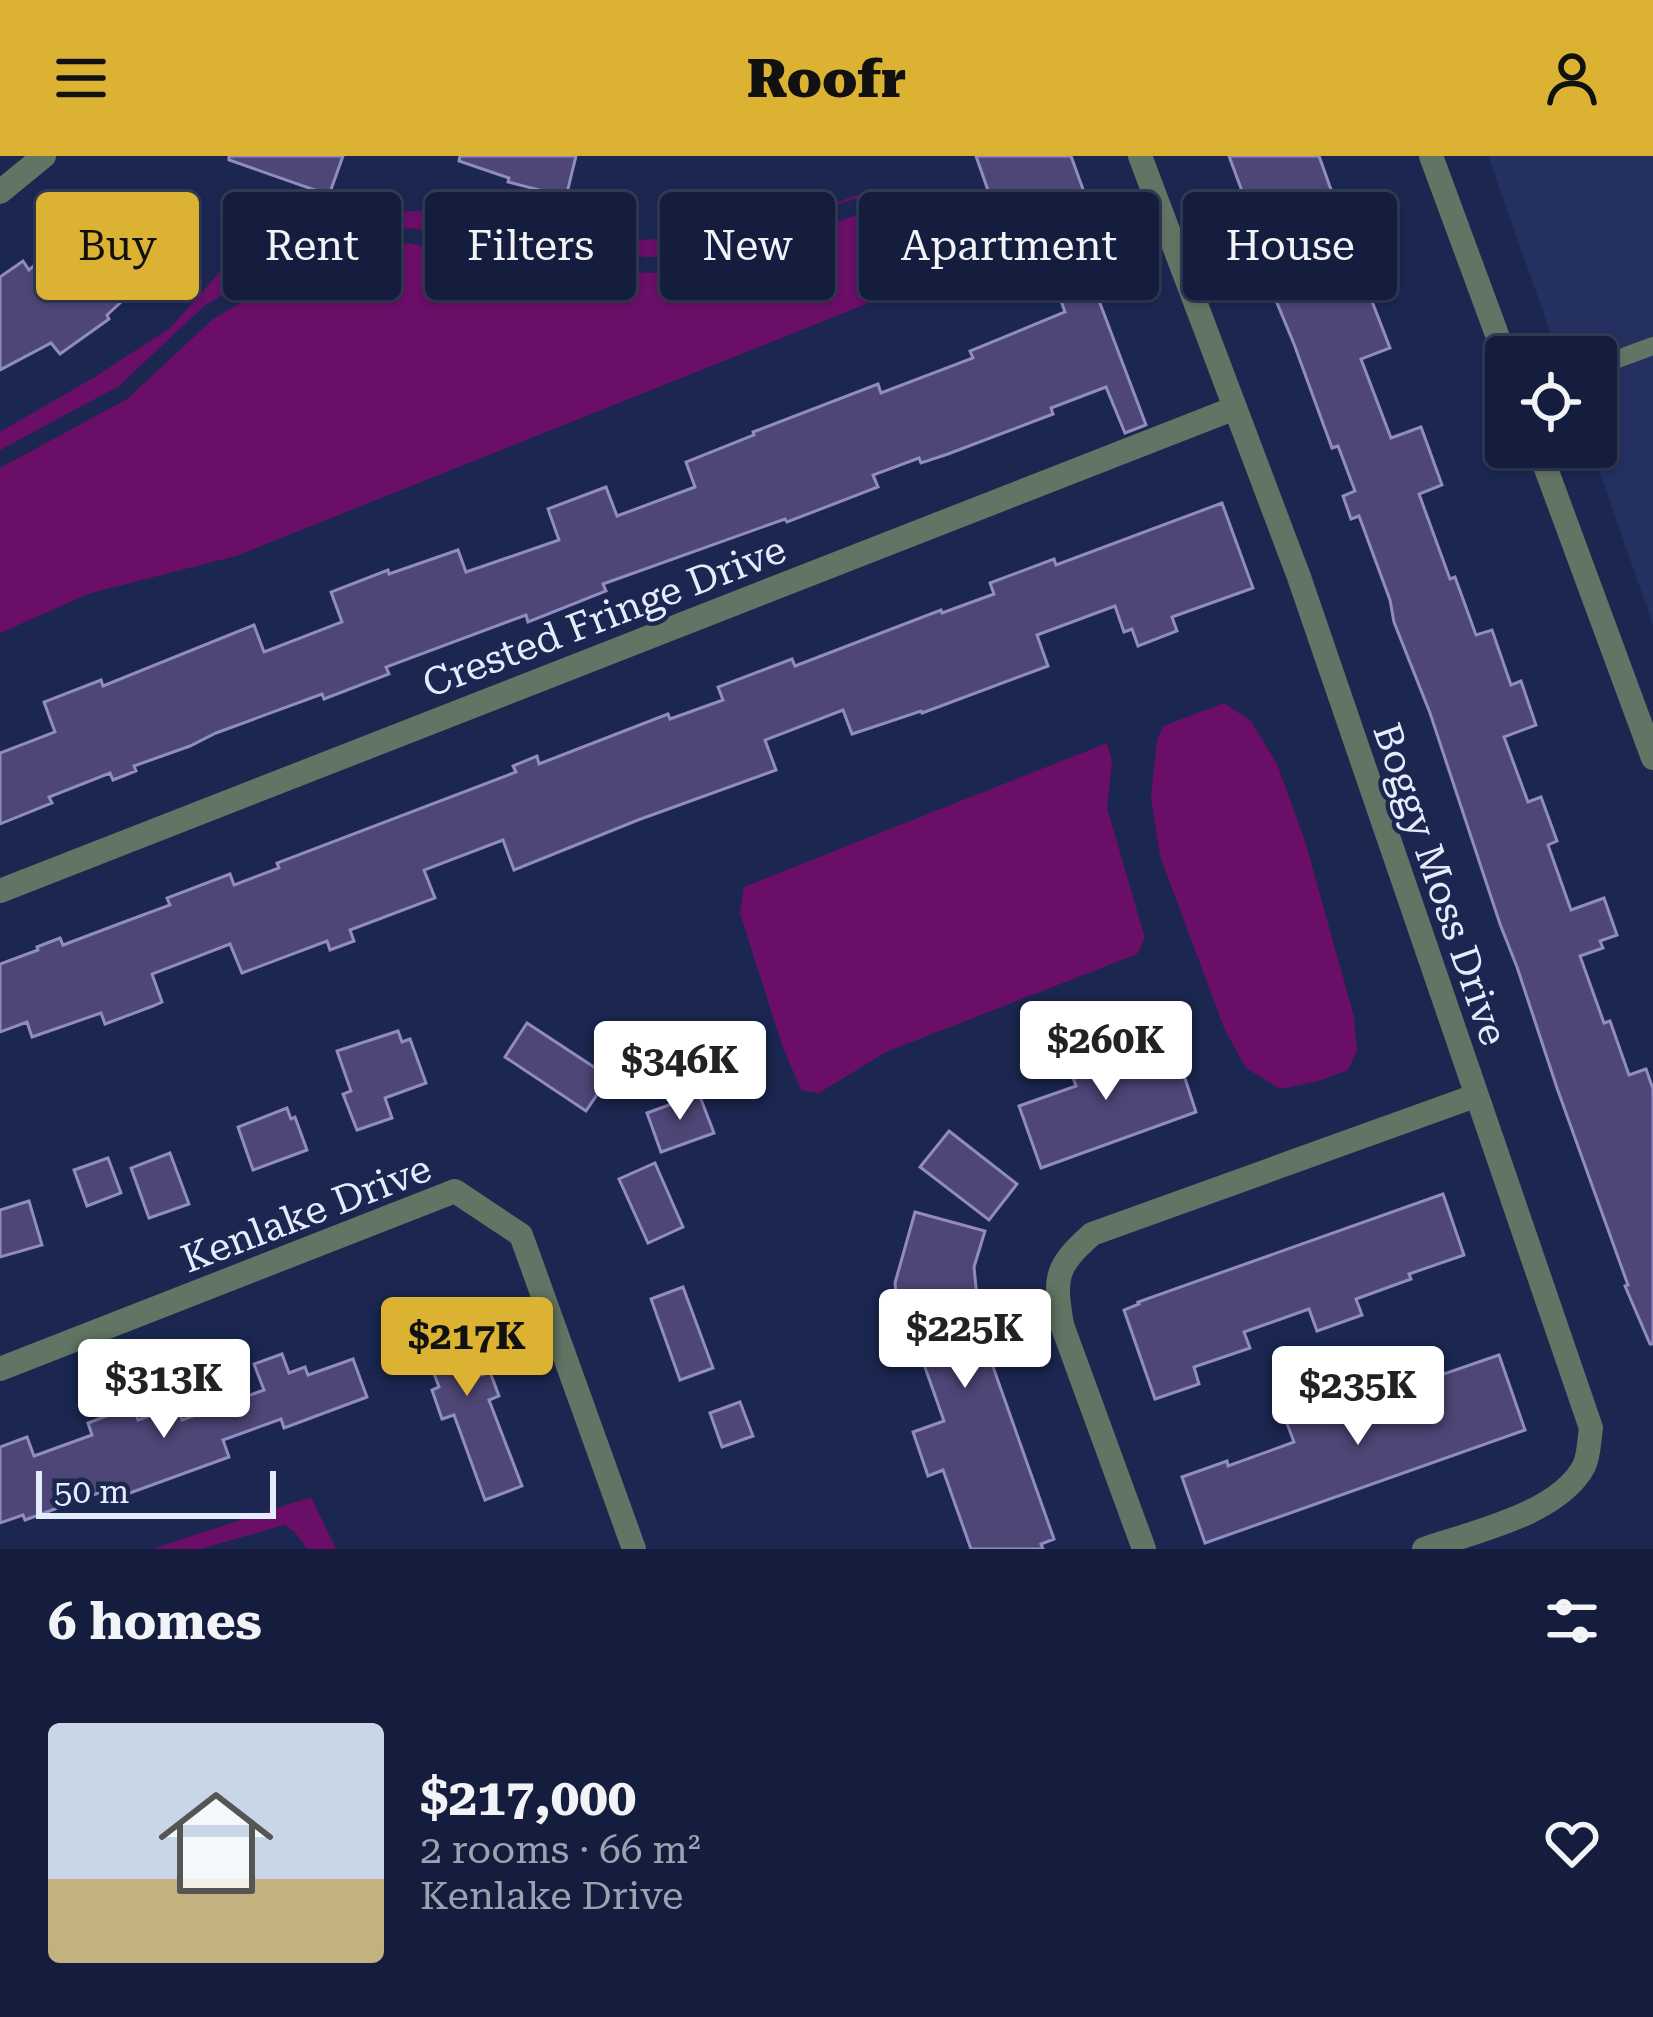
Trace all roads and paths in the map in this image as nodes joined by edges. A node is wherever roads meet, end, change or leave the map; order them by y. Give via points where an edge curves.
1 (44, 156) edge
2 (1140, 156) edge
3 (1431, 156) edge
4 (0, 192) edge
5 (1498, 336) edge
6 (1653, 346) edge
7 (1617, 359) edge
8 (1235, 407) junction
9 (1546, 468) edge
10 (1653, 758) edge
11 (0, 891) edge
12 (1475, 1096) junction
13 (0, 1369) edge
14 (634, 1549) edge
15 (1144, 1549) edge
16 (1424, 1549) edge

1 - 4 street
2 - 8 street, Boggy Moss Drive
3 - 5 street
6 - 7 lane
8 - 11 street, Crested Fringe Drive
8 - 12 street, Boggy Moss Drive
9 - 10 street
12 - 15 street via 1092,1234 1066,1258 1056,1288 1062,1325
12 - 16 street, Boggy Moss Drive via 1591,1428 1586,1463 1566,1491 1543,1507
13 - 14 street, Kenlake Drive via 455,1191 521,1235

